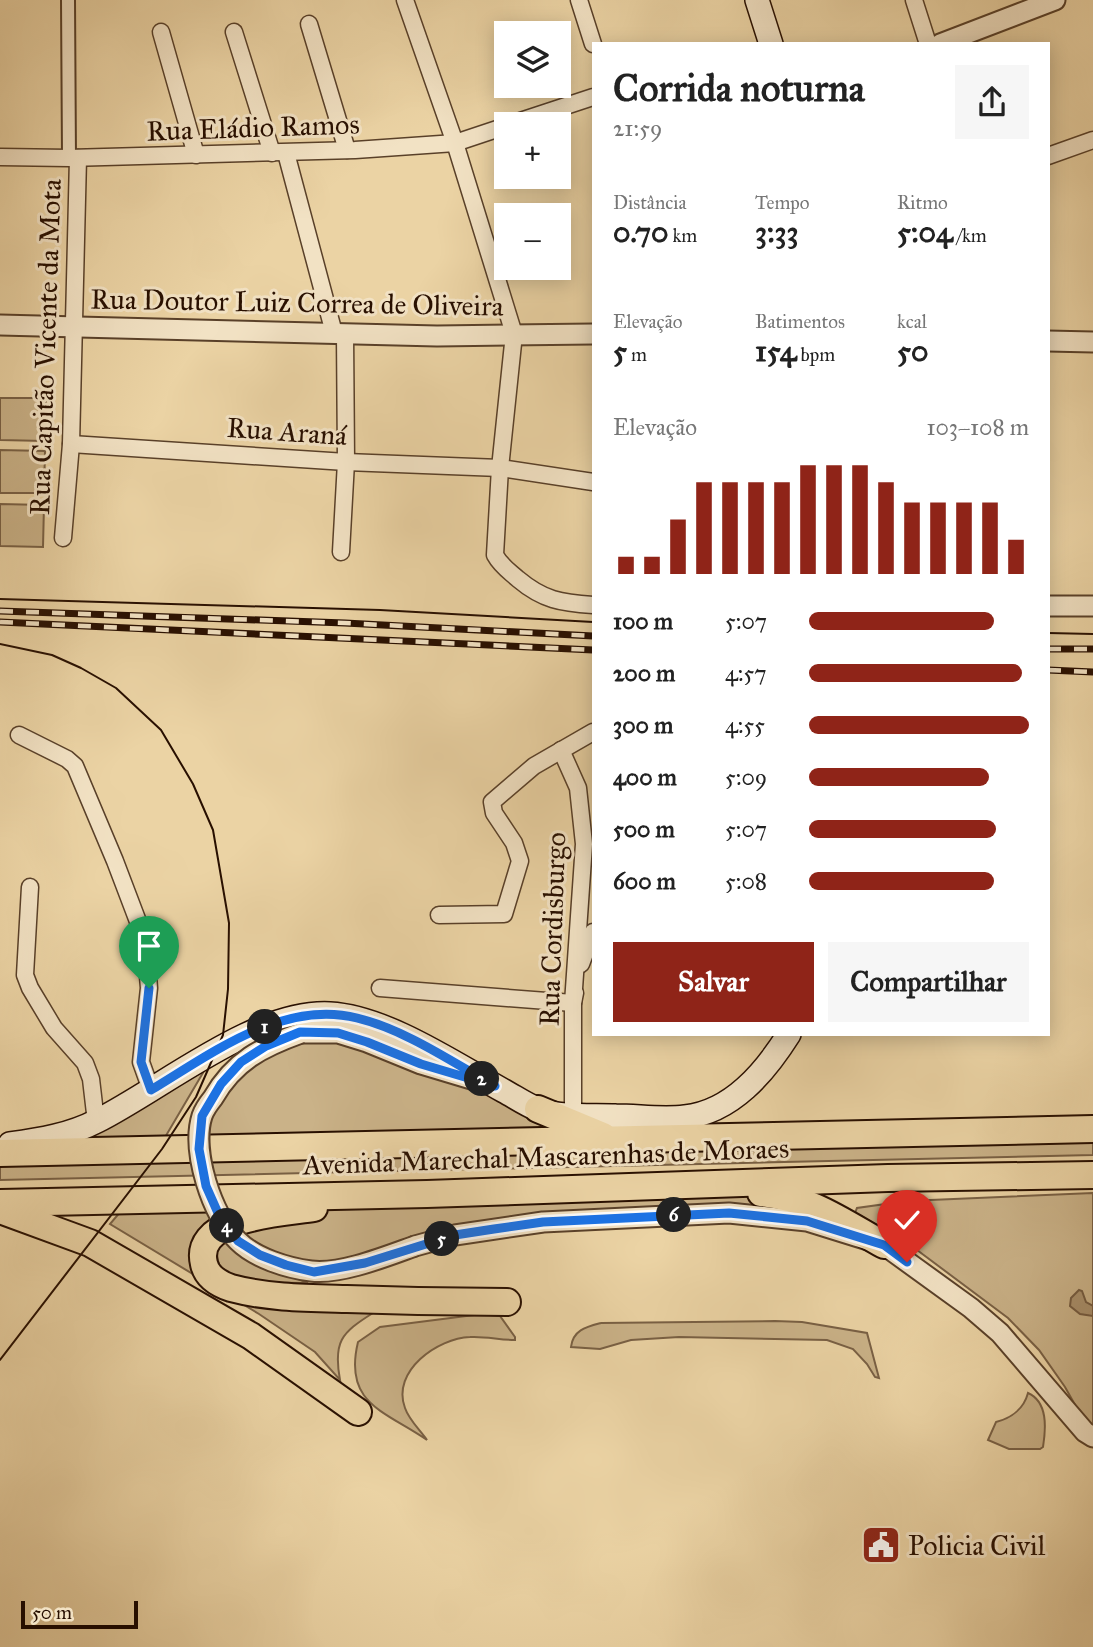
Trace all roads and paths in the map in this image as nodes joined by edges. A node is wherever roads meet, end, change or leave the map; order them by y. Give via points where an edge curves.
1 (68, 0) edge
2 (405, 0) edge
3 (579, 0) edge
4 (757, 0) edge
5 (914, 0) edge
6 (1055, 0) edge
7 (310, 24) dead end
8 (161, 32) dead end
9 (234, 32) dead end
10 (592, 42) edge
11 (764, 42) edge
12 (927, 42) edge
13 (945, 42) edge
14 (592, 97) edge
15 (548, 112) edge
16 (494, 130) edge
17 (1093, 140) edge
18 (455, 143) junction
19 (347, 150) junction
20 (279, 153) junction
21 (196, 155) junction
22 (1050, 155) edge
23 (0, 157) edge
24 (74, 158) junction
25 (0, 325) edge
26 (73, 325) junction
27 (340, 333) junction
28 (514, 334) junction
29 (592, 334) edge
30 (1050, 341) edge
31 (1093, 342) edge
32 (71, 444) junction
33 (346, 462) junction
34 (500, 468) junction
35 (592, 482) edge
36 (63, 538) dead end
37 (341, 552) dead end
38 (592, 605) edge
39 (1050, 606) edge
40 (1093, 606) edge
41 (592, 733) edge
42 (19, 735) dead end
43 (561, 750) junction
44 (30, 887) dead end
45 (439, 915) dead end
46 (592, 935) edge
47 (380, 988) dead end
48 (573, 1003) junction
49 (788, 1036) edge
50 (495, 1086) junction
51 (151, 1090) junction
52 (538, 1109) junction
53 (573, 1115) junction
54 (96, 1122) junction
55 (1093, 1129) edge
56 (615, 1140) junction
57 (0, 1146) edge
58 (0, 1153) edge
59 (1093, 1175) edge
60 (672, 1184) junction
61 (388, 1193) junction
62 (0, 1203) edge
63 (0, 1210) edge
64 (884, 1245) junction
65 (507, 1302) dead end
66 (358, 1412) dead end
67 (1093, 1437) edge

1 - 24 street, Rua Capitão Vicente da Mota
2 - 18 street
3 - 10 street
4 - 11 main road
5 - 12 street
6 - 13 street
7 - 19 street
8 - 21 street
9 - 20 street
14 - 15 street
16 - 18 street, Rua Eládio Ramos
17 - 22 street
18 - 19 street, Rua Eládio Ramos
18 - 28 street
19 - 20 street, Rua Eládio Ramos
20 - 21 street, Rua Eládio Ramos
20 - 27 street
21 - 24 street, Rua Eládio Ramos
23 - 24 street, Rua Eládio Ramos
24 - 26 street, Rua Capitão Vicente da Mota
25 - 26 street, Rua Doutor Luiz Correa de Oliveira
26 - 27 street, Rua Doutor Luiz Correa de Oliveira
26 - 32 street, Rua Capitão Vicente da Mota
27 - 28 street, Rua Doutor Luiz Correa de Oliveira
27 - 33 street
28 - 29 street, Rua Doutor Luiz Correa de Oliveira
28 - 34 street
30 - 31 street
32 - 33 street, Rua Araná
32 - 36 street, Rua Capitão Vicente da Mota
33 - 34 street, Rua Araná
33 - 37 street
34 - 35 street, Rua Araná
34 - 38 street via 495,547 500,564 533,592 551,600
39 - 40 street
41 - 43 street
42 - 51 street via 75,766 145,940 149,988 141,1062
43 - 45 street via 492,802 520,861 506,911 498,916
43 - 48 street, Rua Cordisburgo via 578,788 584,845
44 - 54 street via 25,975 54,1028 85,1063
46 - 48 street
47 - 48 street
48 - 53 street, Rua Cordisburgo
49 - 53 main road via 746,1089 716,1108 685,1117
50 - 51 main road via 403,1036 358,1018 330,1014 278,1021
50 - 52 main road
50 - 64 street, bridge via 338,1033 300,1032 241,1062 221,1084 202,1116 199,1149 206,1186 238,1241 260,1255 314,1272 365,1263 455,1235 543,1222 729,1213 807,1221
51 - 54 main road
52 - 53 main road
52 - 56 highway
54 - 57 main road via 65,1134
55 - 56 highway, Avenida Marechal Mascarenhas de Moraes
56 - 58 highway, Avenida Marechal Mascarenhas de Moraes
59 - 60 highway, Avenida Marechal Mascarenhas de Moraes
60 - 61 highway, Avenida Marechal Mascarenhas de Moraes
60 - 64 highway via 783,1195 812,1204
61 - 62 highway, Avenida Marechal Mascarenhas de Moraes
61 - 65 highway via 236,1221 212,1234 205,1245 204,1263 210,1278 252,1292 315,1298
63 - 66 highway via 90,1243 251,1336
64 - 67 street via 1000,1333

